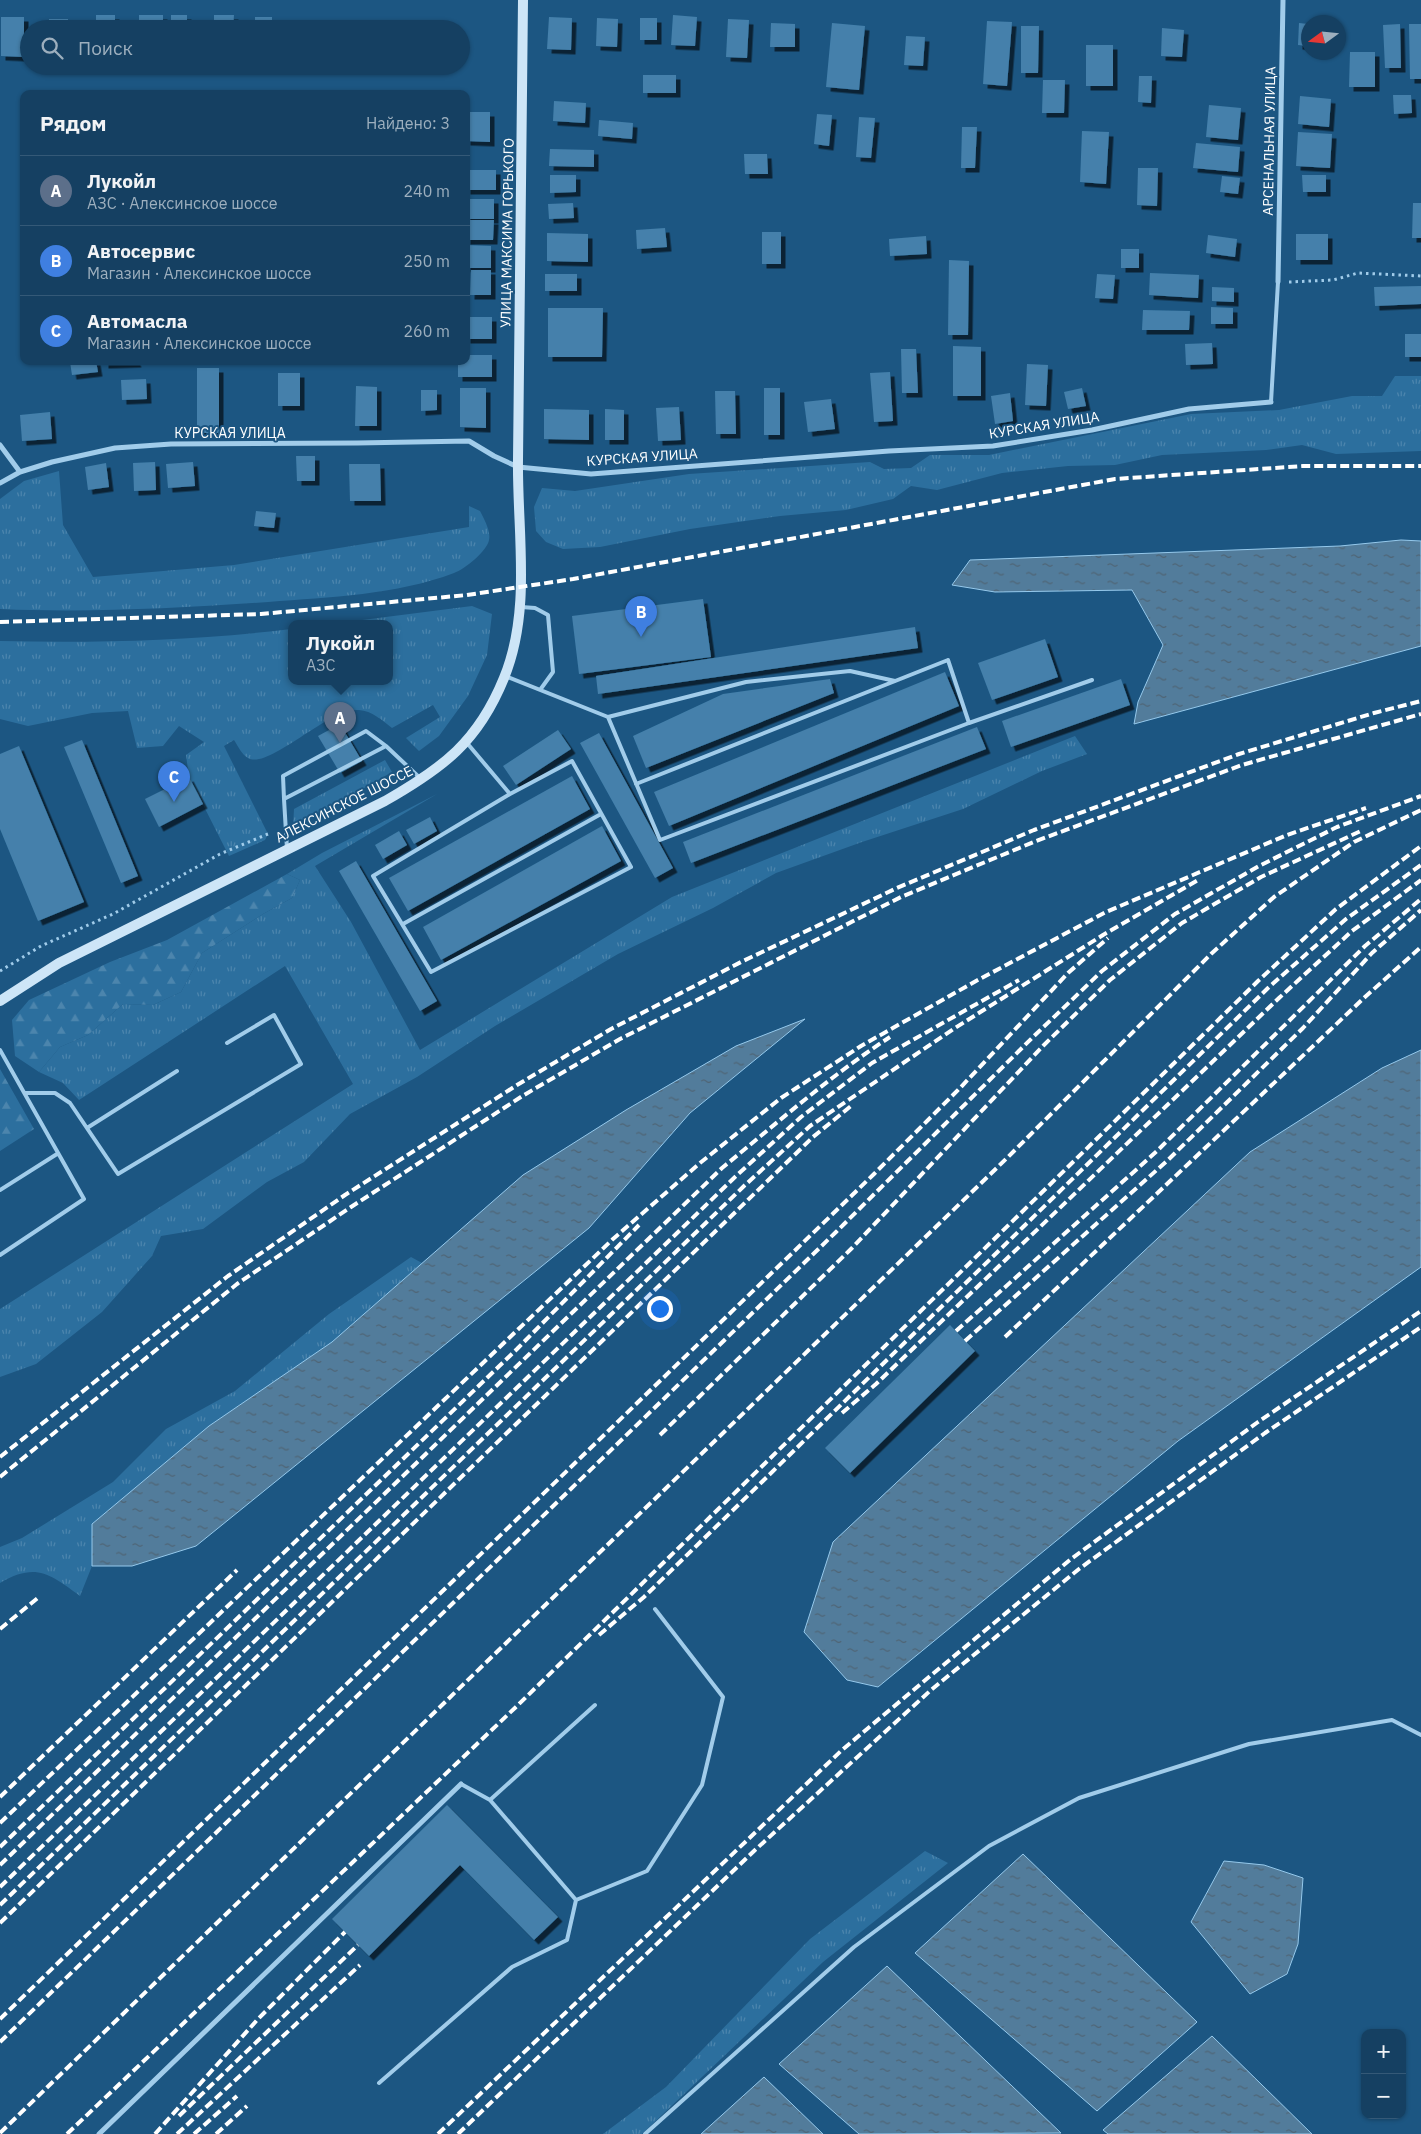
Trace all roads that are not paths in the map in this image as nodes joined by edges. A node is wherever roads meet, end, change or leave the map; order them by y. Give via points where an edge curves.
1 (523, 0) edge
2 (1283, 0) edge
3 (1278, 282) joint
4 (1271, 402) joint
5 (0, 445) edge
6 (518, 466) junction
7 (20, 472) junction
8 (0, 483) edge
9 (520, 607) junction
10 (505, 676) junction
11 (1092, 680) dead end
12 (895, 681) junction
13 (540, 690) junction
14 (608, 717) junction
15 (970, 723) junction
16 (467, 743) junction
17 (386, 746) junction
18 (422, 780) junction
19 (636, 784) junction
20 (510, 794) junction
21 (284, 799) junction
22 (601, 814) junction
23 (287, 849) junction
24 (403, 924) junction
25 (0, 1001) edge
26 (227, 1043) dead end
27 (0, 1050) edge
28 (177, 1071) dead end
29 (25, 1093) junction
30 (87, 1128) junction
31 (57, 1154) junction
32 (0, 1190) edge
33 (0, 1255) edge
34 (654, 1609) dead end
35 (595, 1705) dead end
36 (1421, 1735) edge
37 (461, 1784) joint
38 (490, 1800) junction
39 (576, 1900) junction
40 (379, 2083) dead end
41 (99, 2134) edge
42 (645, 2134) edge

1 - 6 main road, УЛИЦА МАКСИМА ГОРЬКОГО
2 - 3 street, АРСЕНАЛЬНАЯ УЛИЦА
3 - 4 lane
4 - 6 street, КУРСКАЯ УЛИЦА via 1189,409 1092,430 993,446 591,474
5 - 7 street
6 - 7 street, КУРСКАЯ УЛИЦА via 469,441 171,444 115,448
6 - 9 main road, АЛЕКСИНСКОЕ ШОССЕ
7 - 8 street, КУРСКАЯ УЛИЦА
9 - 10 main road, АЛЕКСИНСКОЕ ШОССЕ via 514,650
9 - 13 lane via 535,608 548,615 553,672
10 - 13 lane
10 - 16 main road, АЛЕКСИНСКОЕ ШОССЕ via 492,705
11 - 15 lane
12 - 14 lane via 850,672 746,682
12 - 15 lane via 948,660
12 - 19 lane
13 - 14 lane
14 - 19 lane
15 - 19 lane via 660,840
16 - 18 main road, АЛЕКСИНСКОЕ ШОССЕ
16 - 20 lane
17 - 18 lane
17 - 21 lane
17 - 21 lane via 366,731 282,776
18 - 23 main road, АЛЕКСИНСКОЕ ШОССЕ
20 - 22 lane via 572,761
20 - 24 lane via 373,876
21 - 23 lane
22 - 24 lane
22 - 24 lane via 631,867 431,972
23 - 25 main road, АЛЕКСИНСКОЕ ШОССЕ via 58,963
26 - 30 lane via 274,1015 301,1064 118,1174
27 - 29 lane
28 - 30 lane
29 - 30 lane via 56,1093 70,1102
29 - 31 lane
31 - 32 lane
31 - 33 lane via 84,1200
34 - 39 lane via 723,1697 702,1785 647,1871
35 - 38 lane
36 - 42 lane via 1392,1720 1250,1744 1078,1798 989,1846 854,1947
37 - 38 lane
37 - 41 street
38 - 39 lane
39 - 40 lane via 567,1940 512,1967

